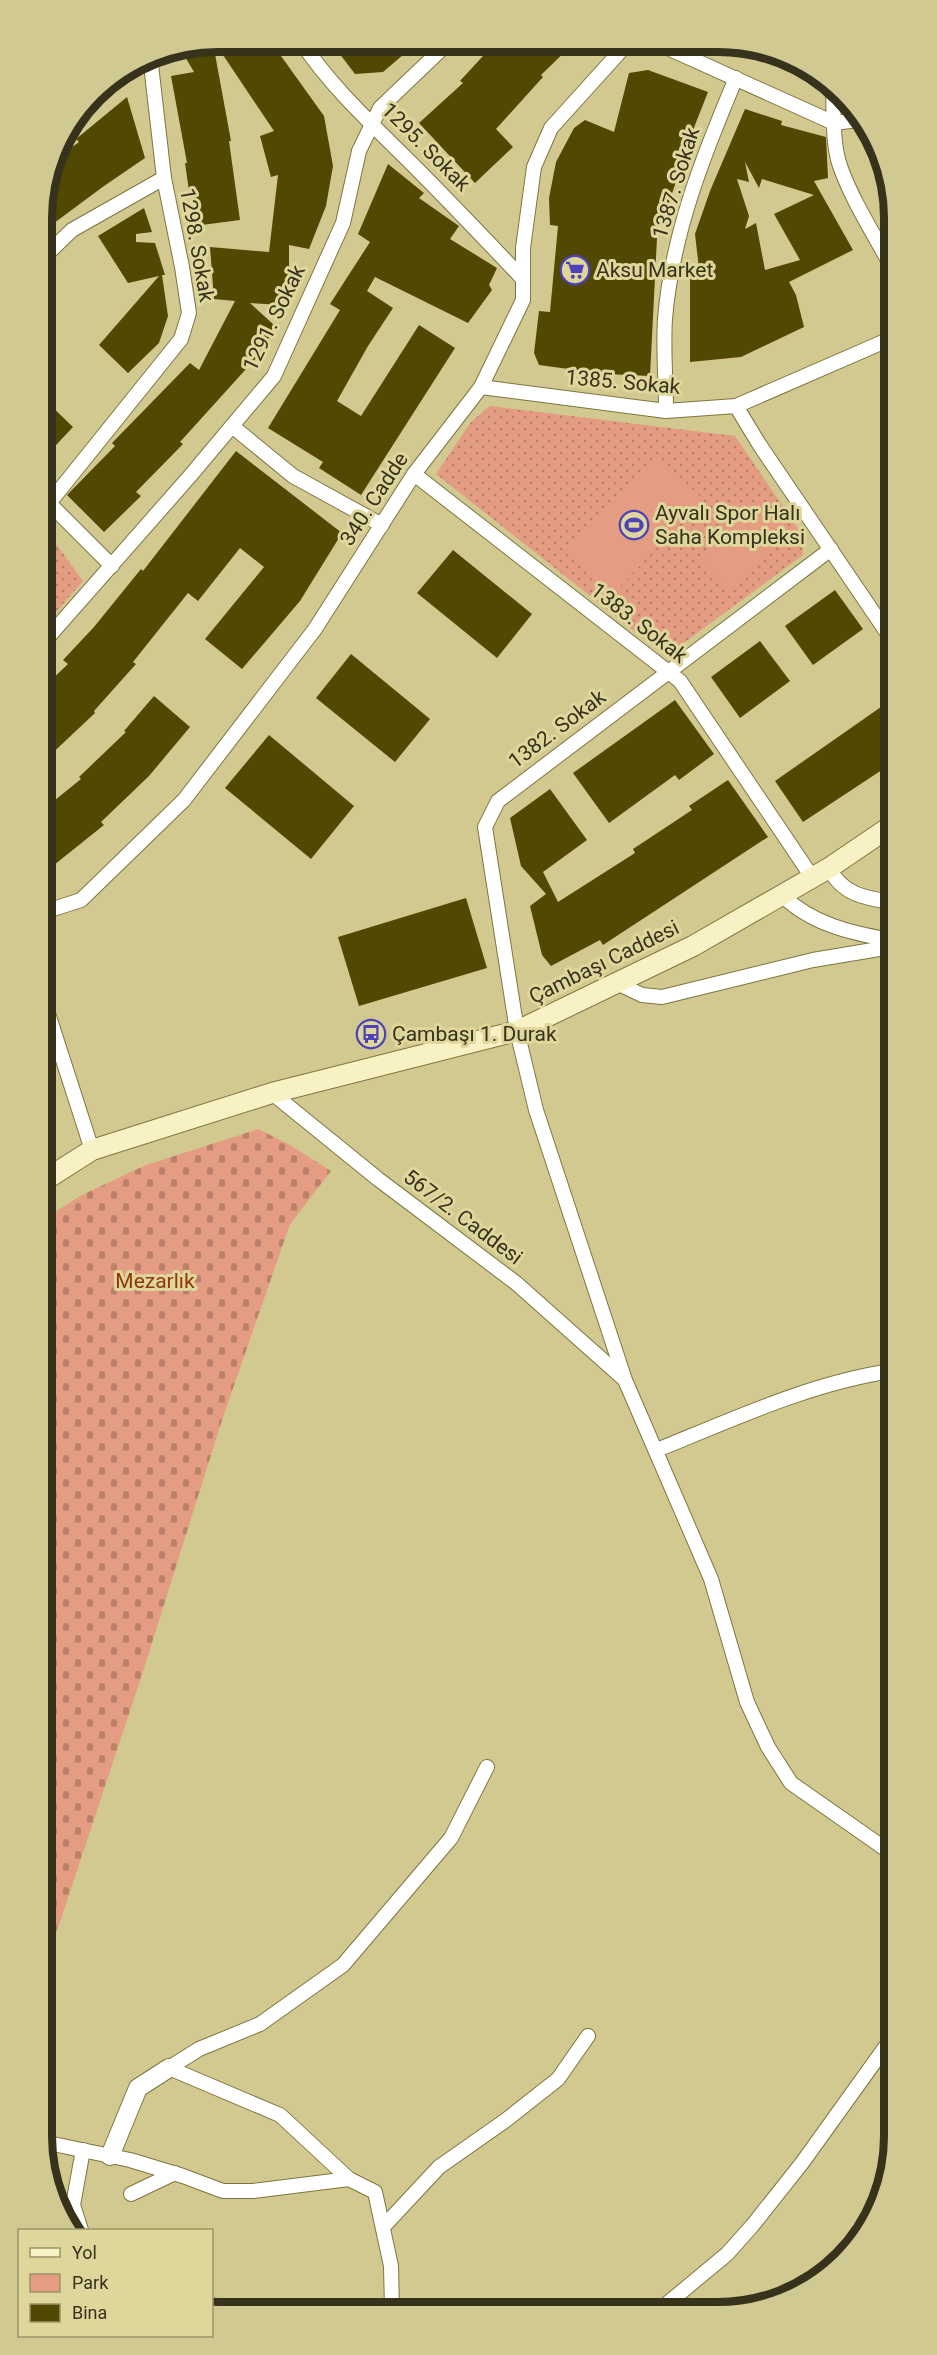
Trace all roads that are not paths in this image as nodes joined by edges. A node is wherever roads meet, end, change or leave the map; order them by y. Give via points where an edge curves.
1 (620, 52) edge
2 (677, 52) edge
3 (309, 53) edge
4 (439, 53) edge
5 (151, 67) edge
6 (736, 78) junction
7 (833, 99) edge
8 (852, 121) edge
9 (834, 123) junction
10 (372, 124) junction
11 (164, 178) junction
12 (53, 248) edge
13 (884, 253) edge
14 (523, 279) junction
15 (884, 342) edge
16 (481, 387) junction
17 (736, 406) junction
18 (666, 411) junction
19 (232, 426) junction
20 (414, 474) junction
21 (53, 492) edge
22 (53, 507) edge
23 (382, 525) junction
24 (831, 549) junction
25 (112, 566) junction
26 (884, 628) edge
27 (53, 632) edge
28 (667, 672) junction
29 (884, 831) edge
30 (820, 873) junction
31 (782, 895) junction
32 (884, 901) edge
33 (53, 909) edge
34 (884, 938) edge
35 (884, 948) edge
36 (617, 982) junction
37 (53, 1028) edge
38 (517, 1031) junction
39 (272, 1093) junction
40 (92, 1150) junction
41 (52, 1175) edge
42 (884, 1372) edge
43 (625, 1380) junction
44 (657, 1450) junction
45 (487, 1767) dead end
46 (884, 1848) edge
47 (588, 2036) dead end
48 (884, 2050) edge
49 (169, 2068) junction
50 (53, 2144) edge
51 (82, 2150) junction
52 (110, 2156) junction
53 (175, 2173) junction
54 (349, 2178) junction
55 (131, 2194) dead end
56 (384, 2226) junction
57 (80, 2228) edge
58 (392, 2302) edge
59 (668, 2302) edge

1 - 14 street, 340. Cadde via 551,128 534,167 523,248
2 - 6 street
3 - 10 street, 1295. Sokak
4 - 10 street, 1291. Sokak via 380,108
5 - 11 street, 1298. Sokak
6 - 9 street
6 - 18 street, 1387. Sokak via 703,156 678,239 665,319
7 - 9 street
8 - 9 street
9 - 13 street via 839,165
10 - 14 street, 1295. Sokak
10 - 19 street, 1291. Sokak via 359,151 343,223 274,375
11 - 12 street via 72,230
11 - 21 street, 1298. Sokak via 189,313 181,339
14 - 16 street, 340. Cadde via 523,300
15 - 17 street, 1385. Sokak
16 - 18 street, 1385. Sokak
16 - 20 street, 340. Cadde
17 - 18 street, 1385. Sokak
17 - 24 street
19 - 23 street via 293,476
19 - 25 street, 1291. Sokak
20 - 23 street, 340. Cadde
20 - 28 street, 1383. Sokak
22 - 25 street
23 - 33 street, 340. Cadde via 315,629 184,800 81,900
24 - 26 street
24 - 28 street, 1382. Sokak
25 - 27 street, 1291. Sokak
28 - 30 street, 1383. Sokak via 680,681
28 - 38 street, 1382. Sokak via 498,801 485,827
29 - 30 main road, Çambaşı Caddesi
30 - 31 main road, Çambaşı Caddesi
30 - 32 street, 1383. Sokak via 852,893
31 - 34 street via 801,911 825,923
31 - 36 main road, Çambaşı Caddesi via 693,946
35 - 36 street via 821,958 662,997 642,996
36 - 38 main road, Çambaşı Caddesi
37 - 40 street
38 - 39 main road, Çambaşı Caddesi
38 - 43 street, 1382. Sokak via 536,1110
39 - 40 main road, Çambaşı Caddesi
39 - 43 street, 567/2. Caddesi via 516,1283
40 - 41 main road, Çambaşı Caddesi
42 - 44 street via 863,1375 759,1409
43 - 44 street, 1382. Sokak
44 - 46 street, 1382. Sokak via 711,1579 747,1702 768,1747 791,1783
45 - 49 street via 451,1838 343,1965 260,2024 199,2049
47 - 56 street via 558,2079 439,2167
48 - 59 street via 752,2226 727,2254
49 - 52 street via 138,2088
49 - 54 street via 280,2115
50 - 51 street
51 - 52 street
51 - 57 street via 74,2205
52 - 53 street
53 - 54 street via 223,2191 254,2191
53 - 55 street
54 - 56 street via 375,2192
56 - 58 street

